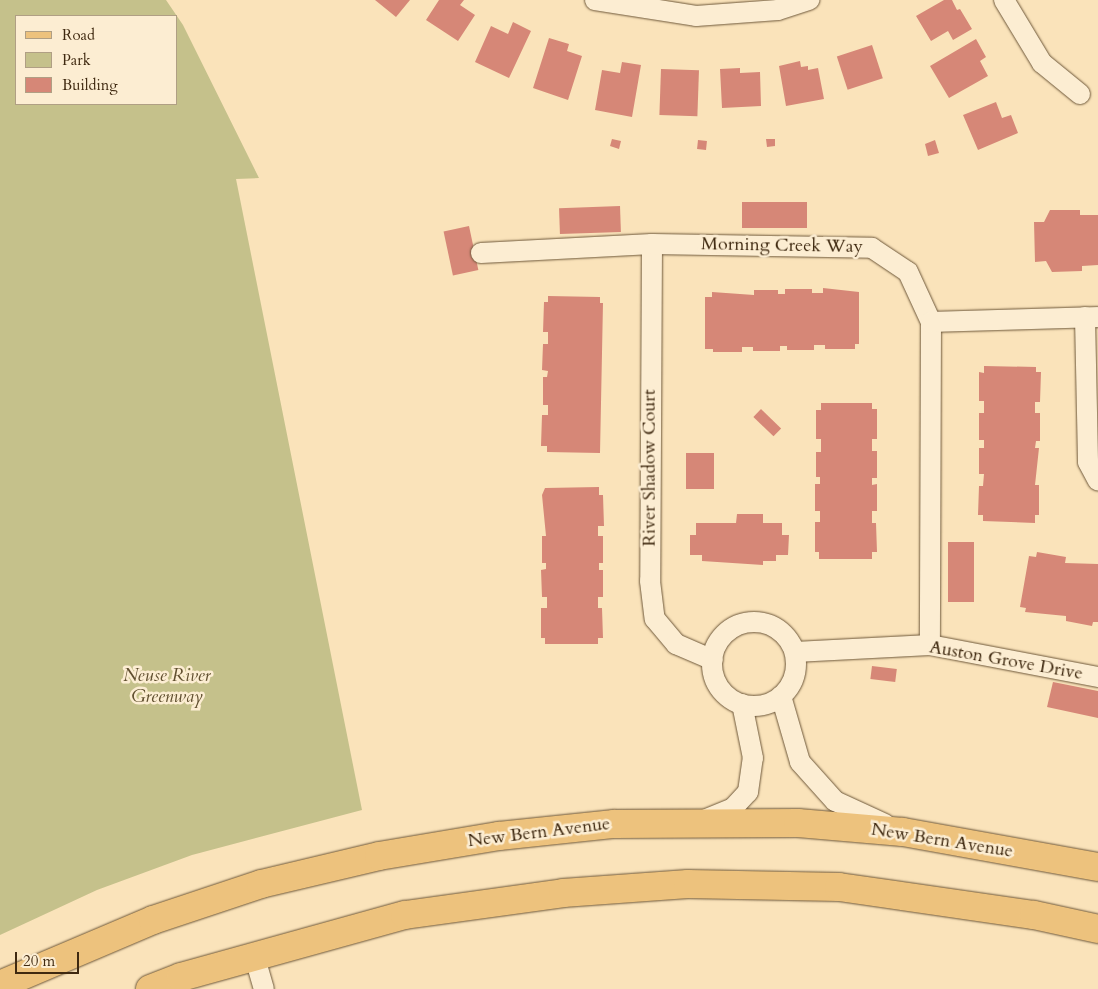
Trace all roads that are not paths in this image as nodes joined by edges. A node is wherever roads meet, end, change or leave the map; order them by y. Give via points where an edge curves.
1 (595, 0) edge
2 (809, 0) edge
3 (1004, 0) edge
4 (1080, 94) dead end
5 (652, 244) junction
6 (481, 253) dead end
7 (1092, 317) edge
8 (931, 322) junction
9 (1098, 481) edge
10 (930, 646) junction
11 (795, 652) junction
12 (713, 660) junction
13 (1098, 677) edge
14 (781, 696) junction
15 (742, 704) junction
16 (701, 822) junction
17 (903, 832) junction
18 (1098, 867) edge
19 (1098, 929) edge
20 (255, 958) junction
21 (0, 985) edge
22 (150, 989) edge
23 (264, 989) edge

1 - 2 street via 696,16 778,10
3 - 4 street via 1042,64
5 - 6 street, Morning Creek Way
5 - 8 street, Morning Creek Way via 872,248 908,272
5 - 12 street, River Shadow Court via 650,581 655,619 676,644
7 - 8 street
7 - 9 street via 1088,462
8 - 10 street, Morning Creek Way
10 - 11 street, Auston Grove Drive
10 - 13 street, Auston Grove Drive
11 - 12 street via 779,630 753,622 727,632 718,643
11 - 14 street via 794,679
12 - 15 street via 717,684 725,695
14 - 15 street via 764,705
14 - 17 street via 800,762 811,775 835,801
15 - 16 street via 753,758 748,792 733,808
16 - 17 main road, New Bern Avenue via 798,823
16 - 21 main road, New Bern Avenue via 614,824 499,836 379,856 261,884 153,920
17 - 18 main road, New Bern Avenue
19 - 20 main road via 1034,915 839,888 688,884 563,893 405,915
20 - 22 main road
20 - 23 street

